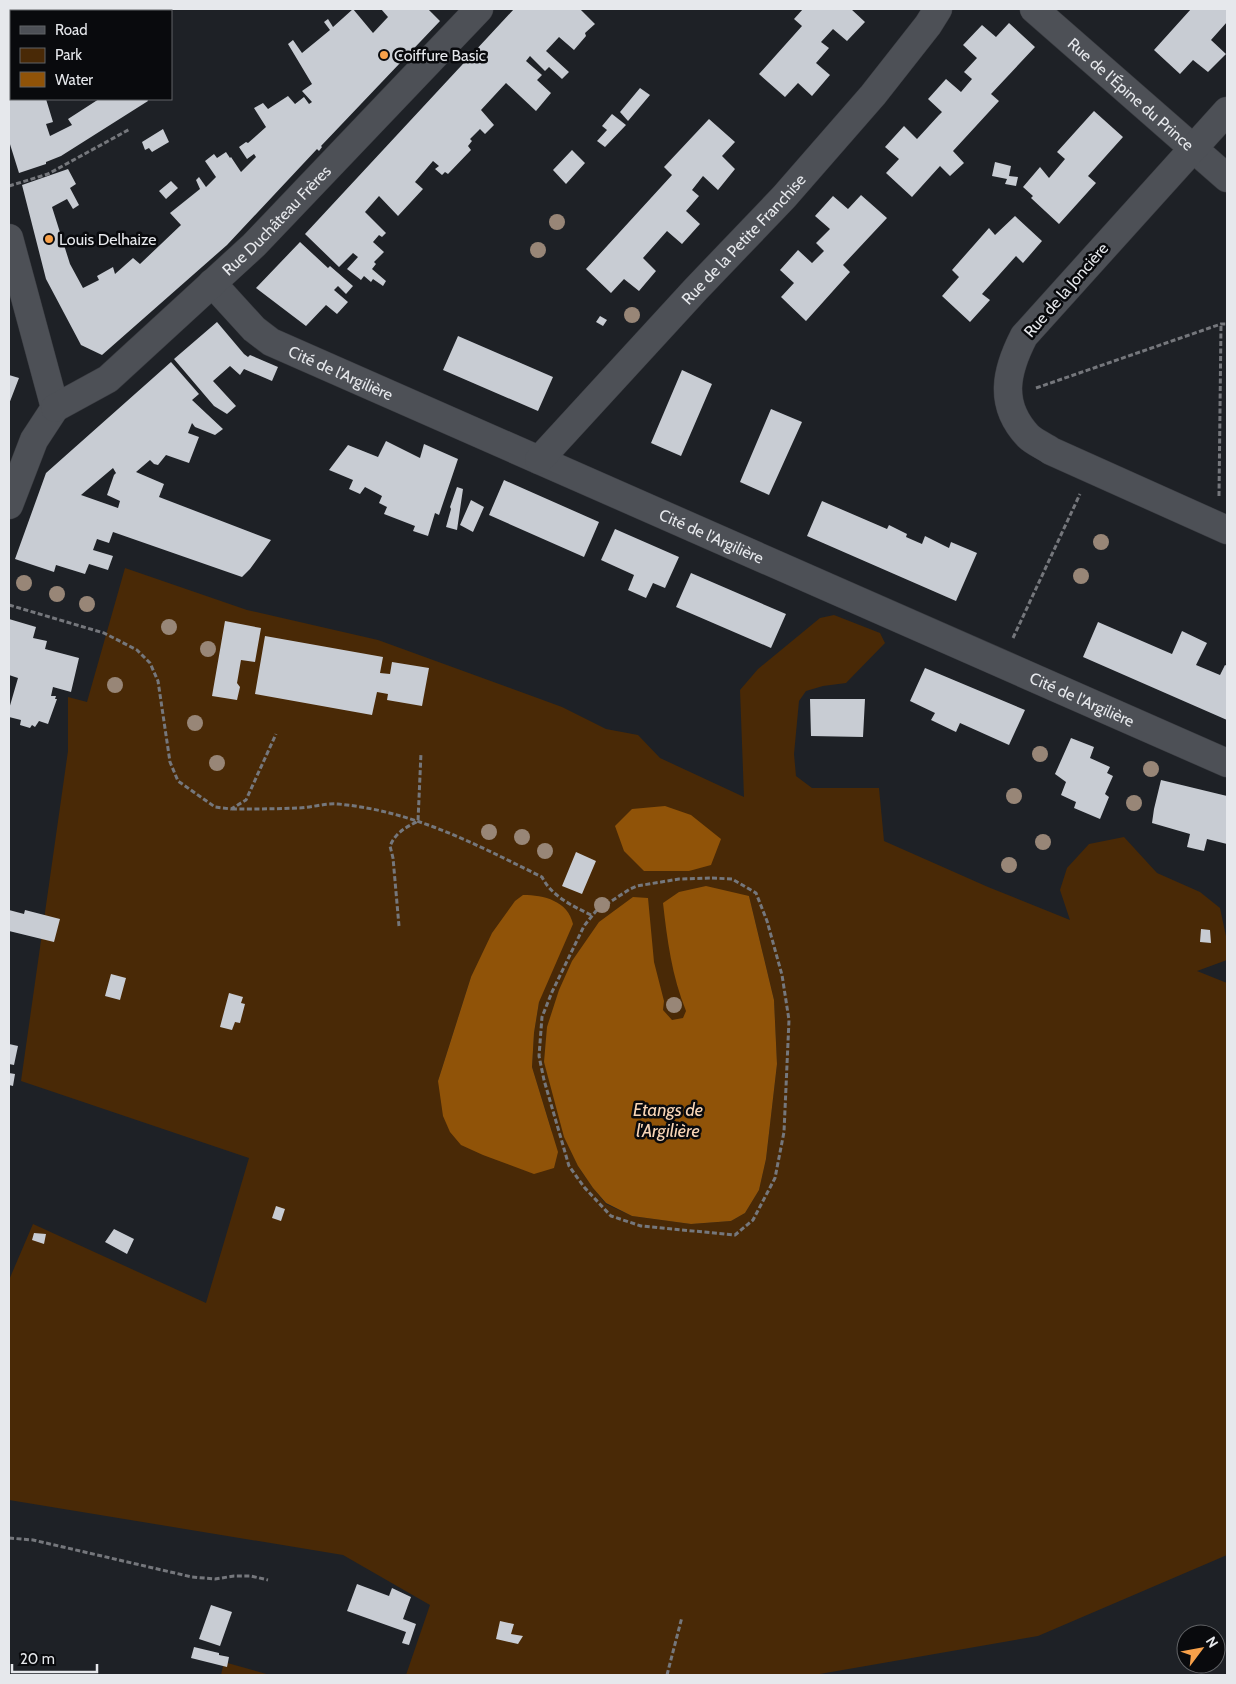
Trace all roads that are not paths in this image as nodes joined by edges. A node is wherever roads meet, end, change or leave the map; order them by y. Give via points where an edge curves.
1 (479, 9) edge
2 (938, 9) edge
3 (1034, 9) edge
4 (1227, 111) edge
5 (1192, 148) junction
6 (1227, 178) edge
7 (9, 238) edge
8 (212, 283) junction
9 (55, 408) junction
10 (539, 460) junction
11 (9, 505) edge
12 (1223, 528) edge
13 (1227, 763) edge

1 - 8 street, Rue Duchâteau Frères via 254,245
2 - 10 street, Rue de la Petite Franchise via 873,95 784,197
3 - 5 street, Rue de l'Épine du Prince
4 - 5 street, Rue de la Joncière
5 - 6 street, Rue de l'Épine du Prince
5 - 12 street, Rue de la Joncière via 1024,336 1008,374 1008,398 1016,420 1030,437 1051,451
7 - 9 street
8 - 9 street, Rue Duchâteau Frères via 108,379
8 - 10 street, Cité de l'Argilière via 254,329 271,342
9 - 11 street via 34,440
10 - 13 street, Cité de l'Argilière

